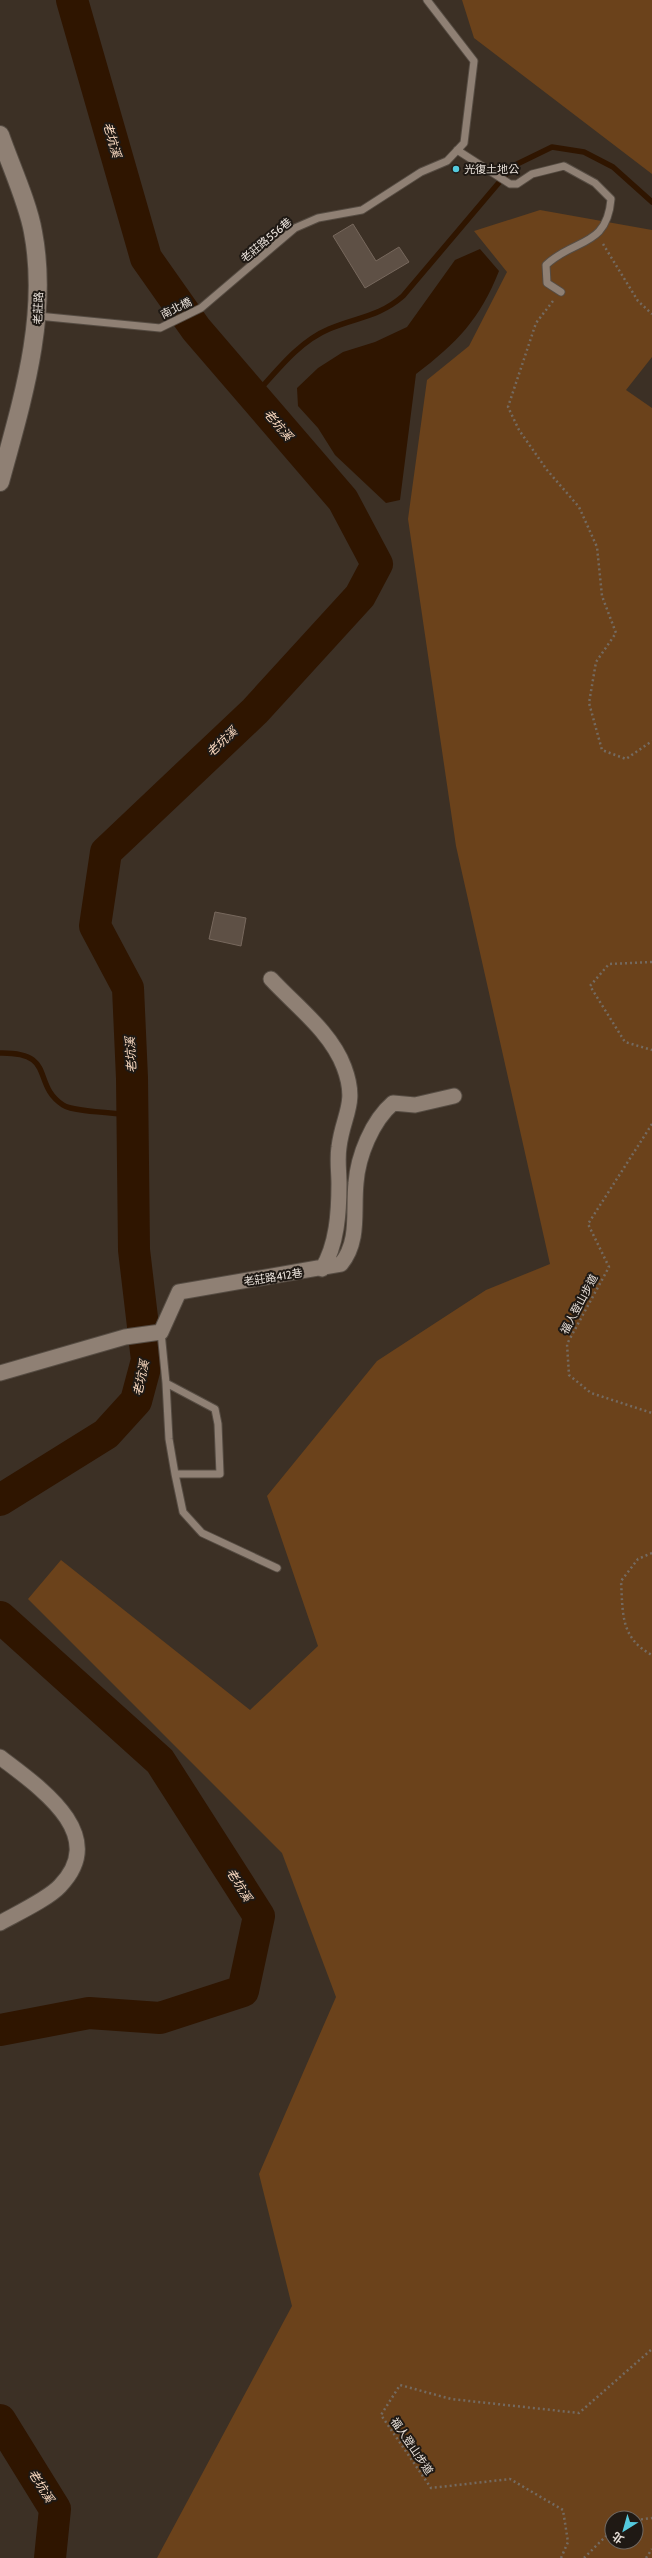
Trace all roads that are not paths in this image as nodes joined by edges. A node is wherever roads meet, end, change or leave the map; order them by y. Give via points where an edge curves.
1 (426, 0) edge
2 (0, 135) edge
3 (457, 150) junction
4 (561, 292) road end
5 (201, 308) joint
6 (38, 316) junction
7 (0, 482) edge
8 (271, 979) dead end
9 (454, 1096) dead end
10 (322, 1269) junction
11 (161, 1332) junction
12 (0, 1373) edge
13 (166, 1383) junction
14 (175, 1474) junction
15 (277, 1568) dead end
16 (0, 1756) edge
17 (0, 1923) edge

1 - 3 lane, 老莊路556巷 via 474,61 464,143
2 - 6 street, 老莊路 via 33,231 39,277
3 - 4 lane via 510,184 517,184 532,174 564,166 595,183 611,199 610,217 598,235 557,254 546,266 547,283
3 - 5 lane, 老莊路556巷 via 447,160 421,172 362,210 318,218 296,228
5 - 6 lane, 南北橋 via 160,328
6 - 7 street, 老莊路 via 38,326
8 - 10 street via 314,1023 329,1043 344,1066 352,1097 339,1147 335,1233 329,1257
9 - 10 street, 老莊路412巷 via 416,1105 393,1103 384,1110 375,1125 358,1168 353,1241 348,1256 341,1264
10 - 11 street, 老莊路412巷 via 179,1292
11 - 12 street via 125,1337
11 - 13 lane
13 - 14 lane via 168,1439
13 - 14 lane via 215,1409 218,1424 220,1474
14 - 15 lane via 183,1512 202,1534
16 - 17 street via 33,1782 68,1817 78,1839 76,1865 59,1887

